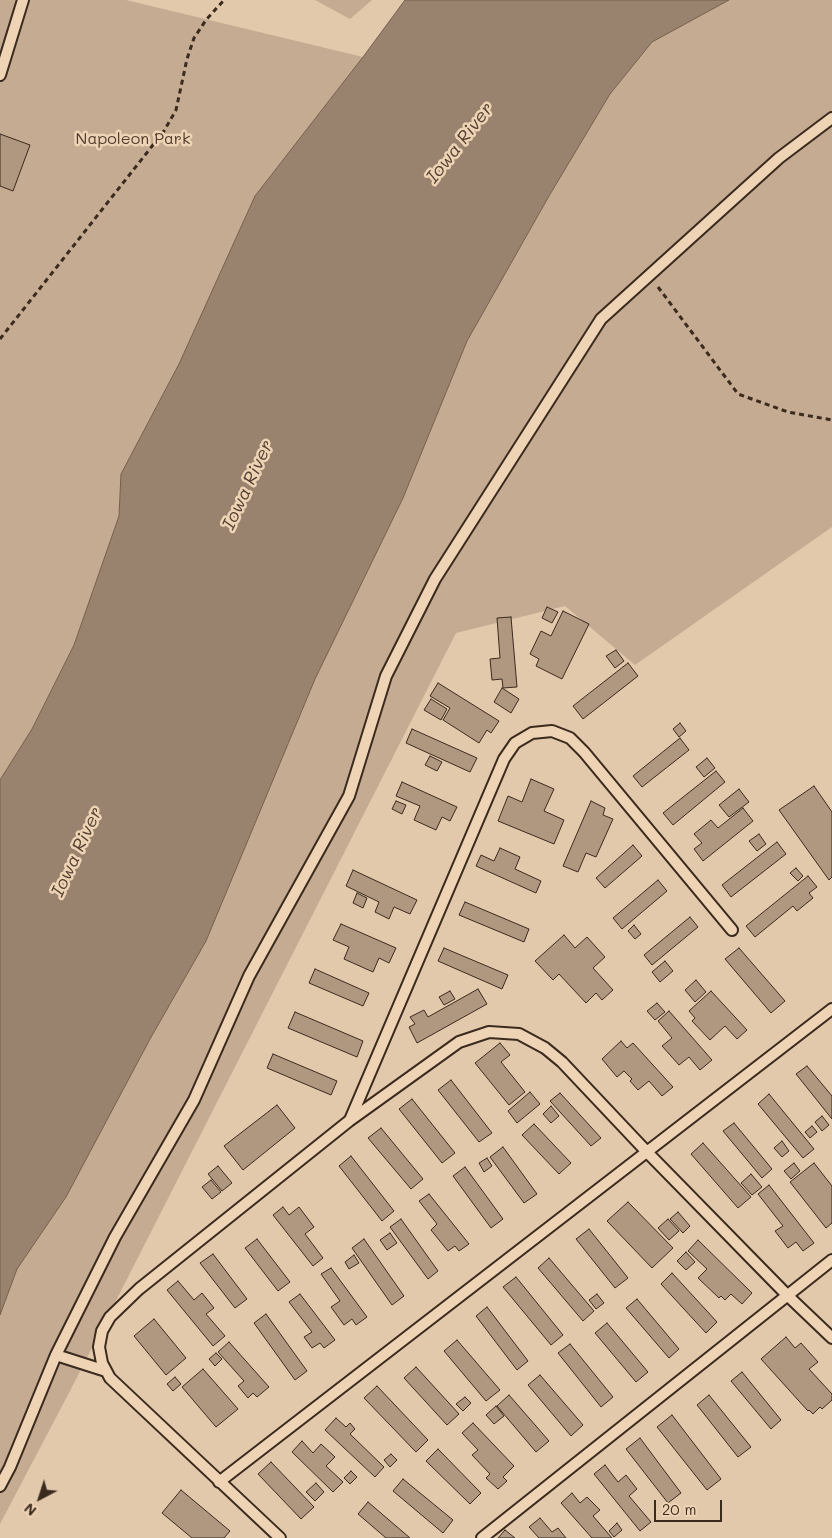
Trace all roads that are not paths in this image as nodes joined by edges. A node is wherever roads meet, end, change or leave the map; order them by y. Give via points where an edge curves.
1 (23, 0) edge
2 (0, 75) edge
3 (832, 118) edge
4 (732, 930) dead end
5 (832, 1009) edge
6 (349, 1121) junction
7 (646, 1152) junction
8 (832, 1260) edge
9 (787, 1295) junction
10 (832, 1338) edge
11 (56, 1355) junction
12 (106, 1371) junction
13 (219, 1482) junction
14 (0, 1486) edge
15 (280, 1538) edge
16 (482, 1538) edge

1 - 2 lane
3 - 11 lane via 779,158 600,319 435,579 386,676 348,796 249,976 194,1100 115,1237
4 - 6 lane via 570,738 552,731 532,733 515,742 504,759
5 - 7 lane
6 - 7 lane via 459,1042 489,1032 519,1034 562,1062
6 - 12 lane via 139,1289 110,1317 102,1331 100,1347
7 - 9 lane
7 - 13 lane
8 - 9 lane
9 - 10 lane
9 - 16 lane
11 - 12 lane
11 - 14 lane
12 - 13 lane
13 - 15 lane

